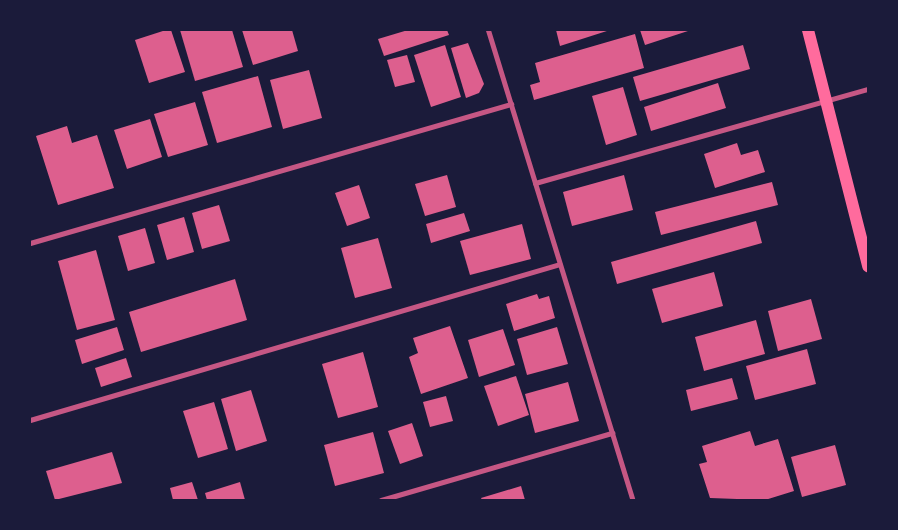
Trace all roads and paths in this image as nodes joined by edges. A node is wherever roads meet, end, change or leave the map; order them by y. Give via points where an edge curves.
1 (488, 30) edge
2 (808, 30) edge
3 (868, 89) edge
4 (826, 99) junction
5 (511, 104) junction
6 (535, 182) junction
7 (30, 243) edge
8 (560, 264) junction
9 (868, 266) edge
10 (30, 420) edge
11 (612, 433) junction
12 (381, 500) edge
13 (633, 500) edge

1 - 5 street
2 - 4 main road
3 - 4 street
4 - 6 street
4 - 9 main road
5 - 6 street
5 - 7 street
6 - 8 street
8 - 10 street
8 - 11 street
11 - 12 street
11 - 13 street

